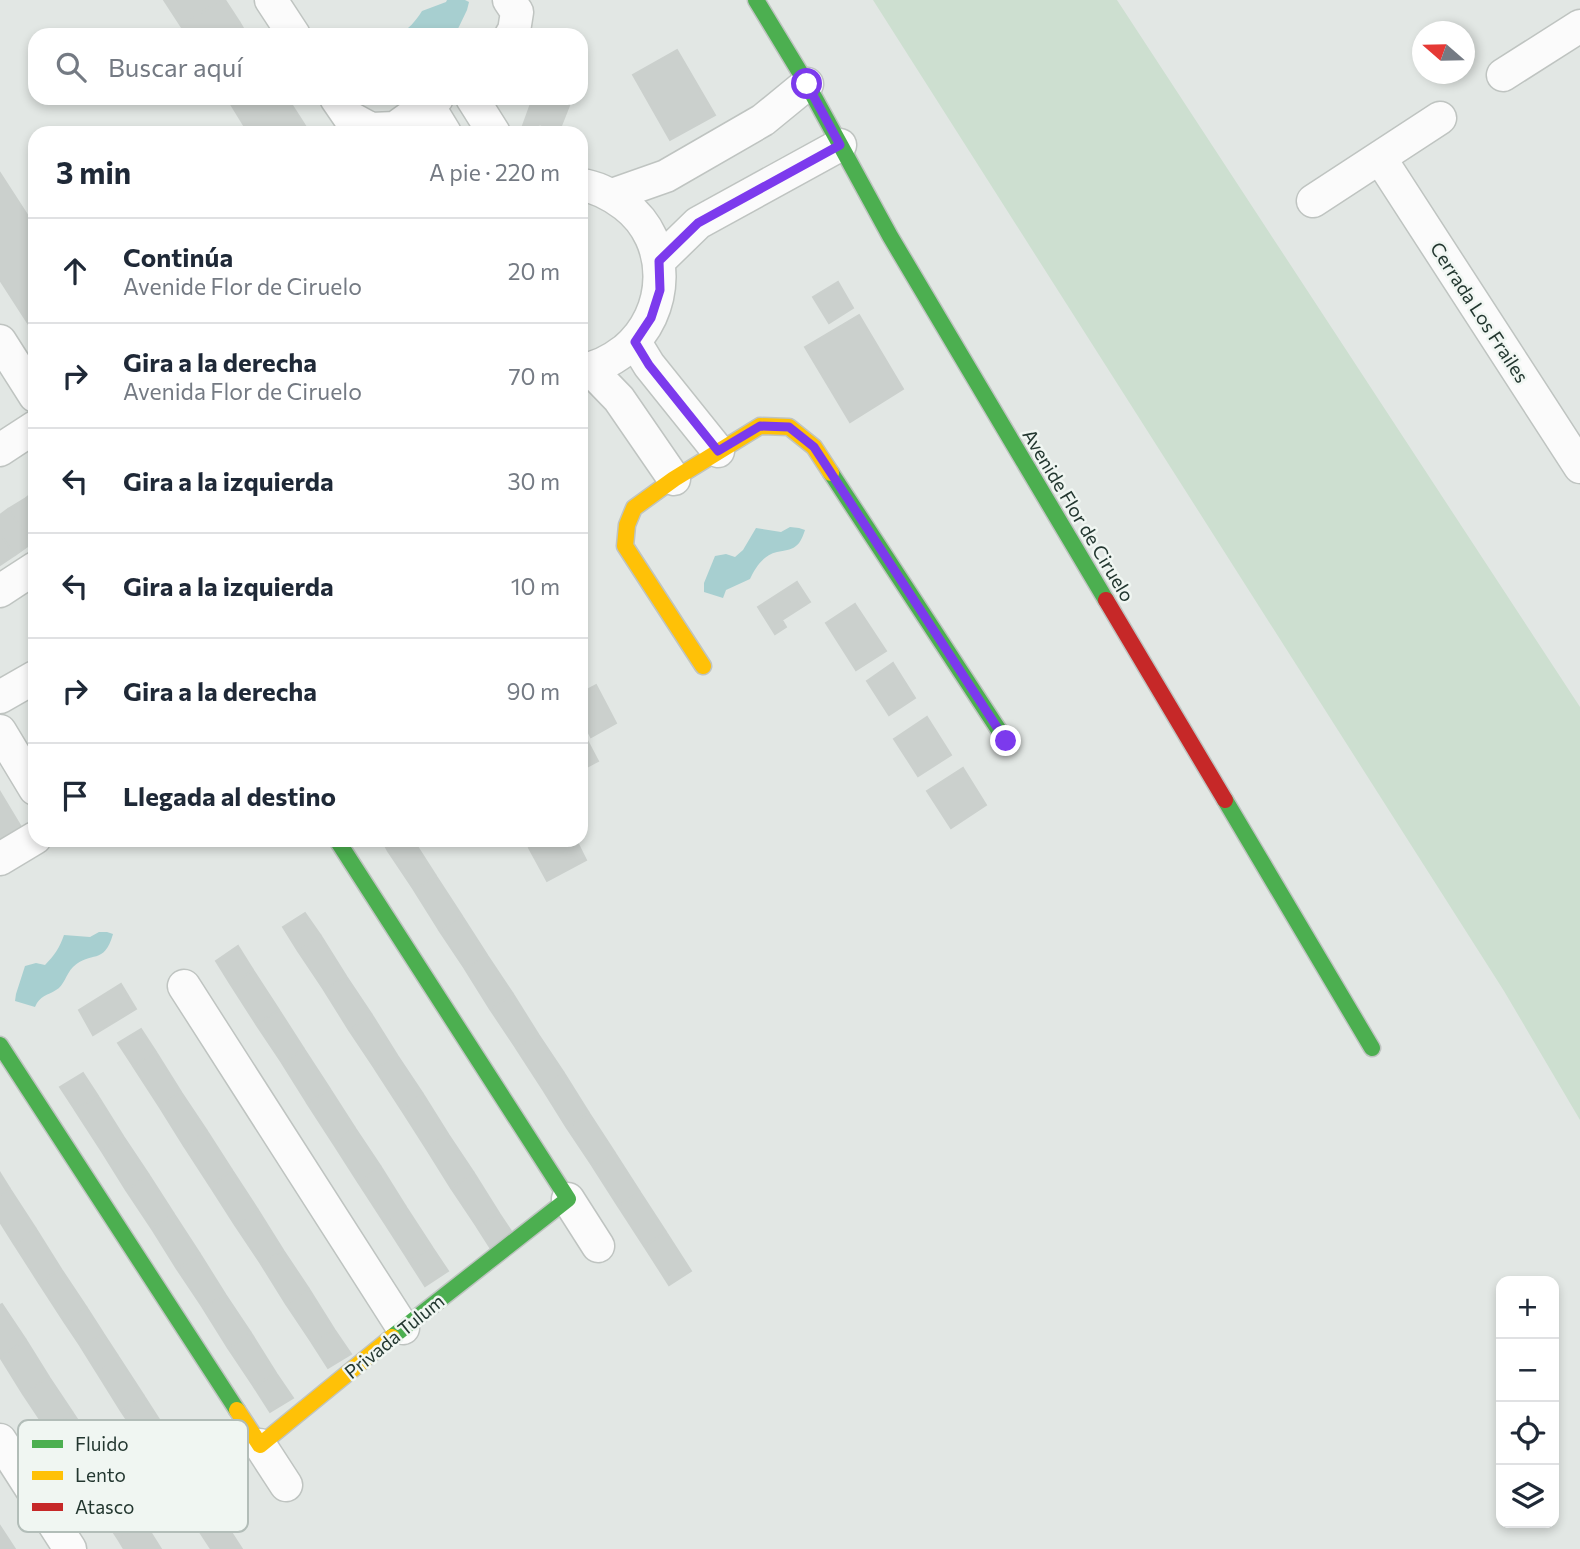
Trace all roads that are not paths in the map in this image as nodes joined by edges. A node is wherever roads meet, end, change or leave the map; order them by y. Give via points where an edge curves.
1 (271, 0) edge
2 (509, 0) edge
3 (756, 0) edge
4 (290, 28) edge
5 (514, 28) edge
6 (1578, 32) edge
7 (1503, 75) dead end
8 (807, 84) junction
9 (341, 105) edge
10 (427, 105) edge
11 (434, 105) edge
12 (476, 105) edge
13 (1440, 118) dead end
14 (366, 126) edge
15 (398, 126) edge
16 (442, 126) edge
17 (490, 126) edge
18 (840, 145) junction
19 (1380, 158) junction
20 (588, 187) edge
21 (612, 195) junction
22 (1313, 201) dead end
23 (659, 261) junction
24 (0, 341) edge
25 (635, 342) junction
26 (588, 368) edge
27 (588, 372) edge
28 (28, 385) edge
29 (28, 431) edge
30 (0, 450) edge
31 (718, 451) junction
32 (1580, 467) edge
33 (674, 480) junction
34 (28, 573) edge
35 (0, 591) edge
36 (703, 666) dead end
37 (28, 681) edge
38 (0, 697) edge
39 (0, 731) edge
40 (1006, 741) dead end
41 (28, 777) edge
42 (28, 842) edge
43 (342, 847) edge
44 (0, 859) edge
45 (184, 986) dead end
46 (0, 1045) edge
47 (1372, 1048) dead end
48 (568, 1199) junction
49 (598, 1246) dead end
50 (403, 1328) junction
51 (244, 1420) edge
52 (248, 1427) edge
53 (0, 1440) edge
54 (260, 1445) junction
55 (18, 1468) edge
56 (286, 1485) dead end
57 (59, 1532) edge
58 (70, 1549) edge

1 - 4 street
2 - 5 street via 517,12
3 - 8 street, Avenide Flor de Ciruelo
6 - 7 street
8 - 18 street, Avenide Flor de Ciruelo
8 - 21 street via 763,120 666,176
9 - 14 street via 349,117
10 - 15 street
11 - 16 street
12 - 17 street
13 - 19 street
18 - 23 street via 698,223
18 - 47 street, Avenide Flor de Ciruelo
19 - 22 street
19 - 32 street, Cerrada Los Frailes
20 - 21 street
21 - 23 street via 634,212 650,234
23 - 25 street via 660,290 651,318
24 - 28 street
25 - 26 street via 615,358
25 - 31 street
27 - 33 street via 619,399
29 - 30 street
31 - 33 street
31 - 40 street via 760,426 789,427 814,447
33 - 36 street via 634,508 625,546
34 - 35 street
37 - 38 street
39 - 41 street
42 - 44 street
43 - 48 street
45 - 50 street
46 - 51 street
48 - 49 street
48 - 50 street, Privada Tulum
50 - 54 street, Privada Tulum
52 - 54 street
53 - 55 street
54 - 56 street
57 - 58 street

